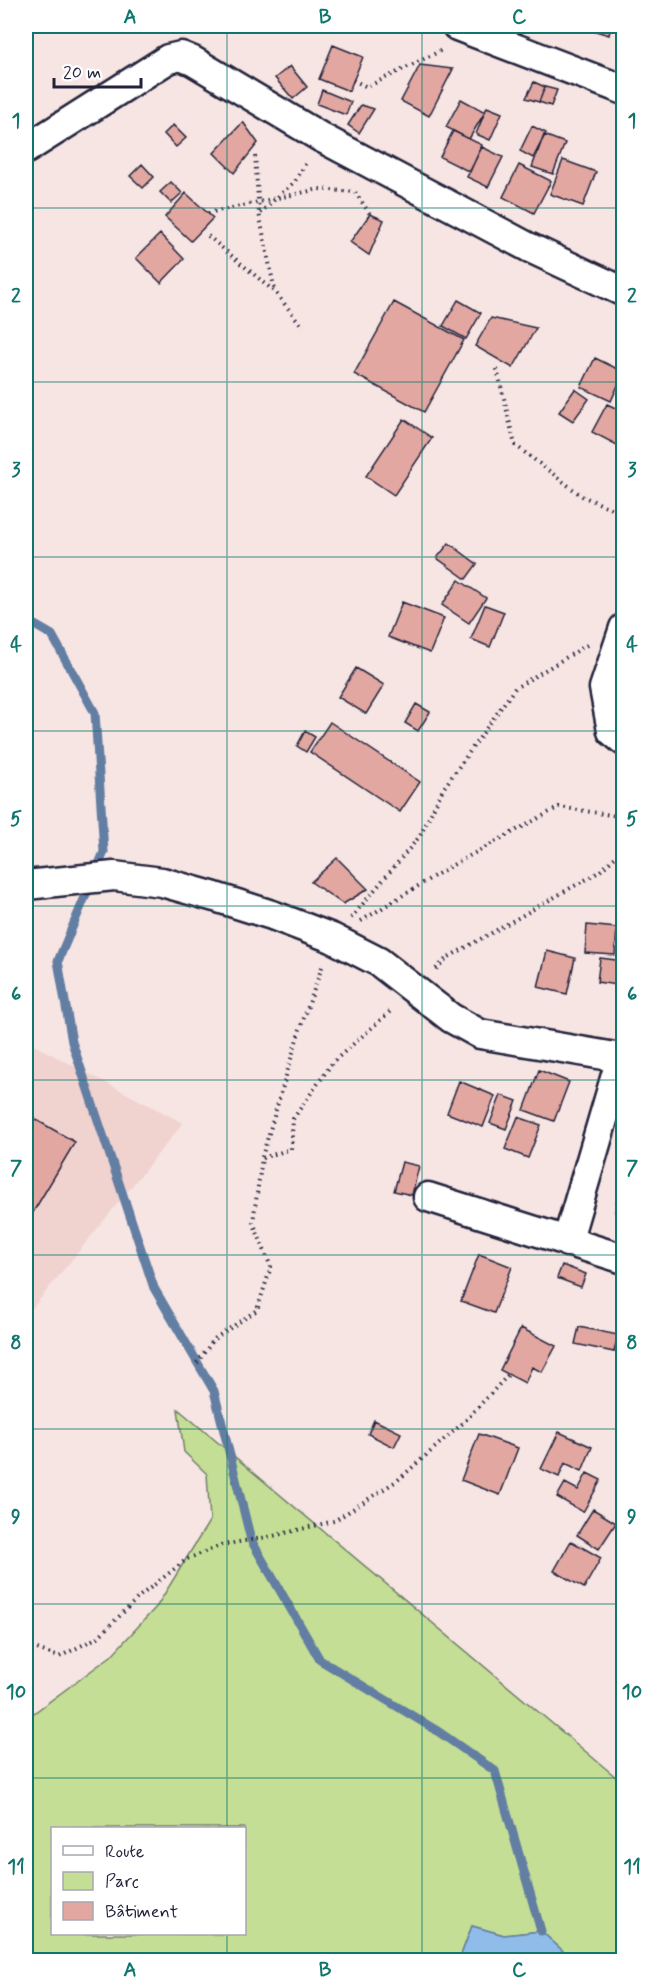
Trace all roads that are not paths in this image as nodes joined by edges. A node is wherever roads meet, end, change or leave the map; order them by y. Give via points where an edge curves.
1 (466, 29) edge
2 (624, 90) edge
3 (26, 149) edge
4 (624, 292) edge
5 (624, 628) edge
6 (624, 741) edge
7 (26, 885) edge
8 (622, 1058) edge
9 (428, 1197) dead end
10 (567, 1242) junction
11 (624, 1259) edge

1 - 2 street
3 - 4 street via 168,59 181,56 322,138 528,247
5 - 6 street via 604,688 612,730
7 - 8 street via 114,876 162,882 215,897 332,938 379,962 451,1018 480,1034
8 - 10 street
9 - 10 street
10 - 11 street

